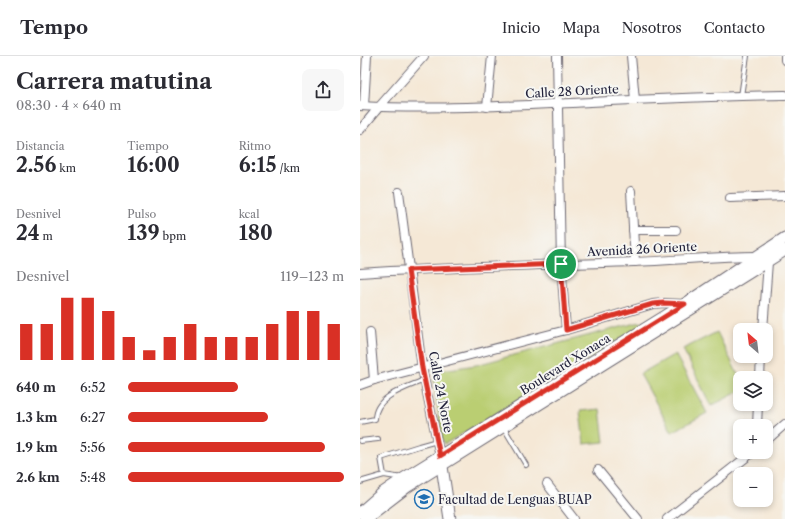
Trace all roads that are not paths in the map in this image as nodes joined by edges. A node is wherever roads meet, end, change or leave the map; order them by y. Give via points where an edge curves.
1 (367, 56) edge
2 (424, 56) edge
3 (492, 56) edge
4 (557, 56) edge
5 (631, 56) edge
6 (747, 56) edge
7 (785, 56) edge
8 (785, 60) edge
9 (785, 95) edge
10 (741, 96) junction
11 (635, 100) junction
12 (558, 104) junction
13 (362, 106) edge
14 (487, 106) junction
15 (379, 107) junction
16 (360, 130) edge
17 (631, 191) dead end
18 (399, 192) dead end
19 (785, 196) edge
20 (730, 198) dead end
21 (633, 230) junction
22 (676, 230) dead end
23 (785, 238) edge
24 (785, 250) edge
25 (763, 259) junction
26 (635, 262) junction
27 (561, 264) junction
28 (408, 270) junction
29 (360, 273) edge
30 (685, 304) junction
31 (763, 323) edge
32 (566, 330) junction
33 (370, 332) dead end
34 (422, 368) junction
35 (374, 380) junction
36 (424, 380) junction
37 (360, 385) edge
38 (360, 422) edge
39 (785, 424) edge
40 (503, 427) junction
41 (773, 435) edge
42 (378, 439) dead end
43 (360, 441) edge
44 (437, 441) junction
45 (744, 459) edge
46 (441, 461) junction
47 (526, 465) dead end
48 (598, 470) dead end
49 (384, 475) junction
50 (403, 479) junction
51 (360, 482) edge
52 (546, 484) dead end
53 (360, 513) edge
54 (365, 519) edge
55 (450, 519) edge
56 (574, 519) edge
57 (638, 519) edge
58 (667, 519) edge

1 - 13 street
2 - 15 street
3 - 14 street
4 - 12 street
5 - 11 street
6 - 10 lane
7 - 8 street
9 - 10 street, Calle 28 Oriente
10 - 11 street, Calle 28 Oriente
11 - 12 street, Calle 28 Oriente
12 - 14 street, Calle 28 Oriente
12 - 27 street
13 - 15 street, Calle 28 Oriente
14 - 15 street, Calle 28 Oriente
15 - 16 street
17 - 21 street
18 - 28 street, Calle 24 Norte
19 - 20 street
21 - 22 street
21 - 26 street
23 - 25 main road, Boulevard Xonaca
24 - 25 main road, Boulevard Xonaca
25 - 26 street, Avenida 26 Oriente via 727,256
25 - 30 main road, Boulevard Xonaca
25 - 31 street
25 - 40 main road, Boulevard Xonaca
26 - 27 street, Avenida 26 Oriente
27 - 28 street, Avenida 26 Oriente
27 - 32 street
28 - 29 street, Avenida 26 Oriente
28 - 34 street, Calle 24 Norte
30 - 32 street via 653,304
30 - 46 main road, Boulevard Xonaca
32 - 34 street
33 - 35 street
34 - 35 street
34 - 36 street, Calle 24 Norte
35 - 37 street
36 - 38 lane via 382,401 375,412 375,420
36 - 44 street, Calle 24 Norte
39 - 41 street
40 - 46 main road, Boulevard Xonaca
40 - 47 lane
42 - 43 lane
44 - 46 street, Calle 24 Norte
44 - 49 lane via 381,458
45 - 58 street
46 - 50 main road, Boulevard Xonaca
46 - 54 main road, Boulevard Xonaca
46 - 55 main road, Calle 24 Norte
48 - 57 street
49 - 50 lane
49 - 51 lane
50 - 53 main road, Boulevard Xonaca
52 - 56 street

